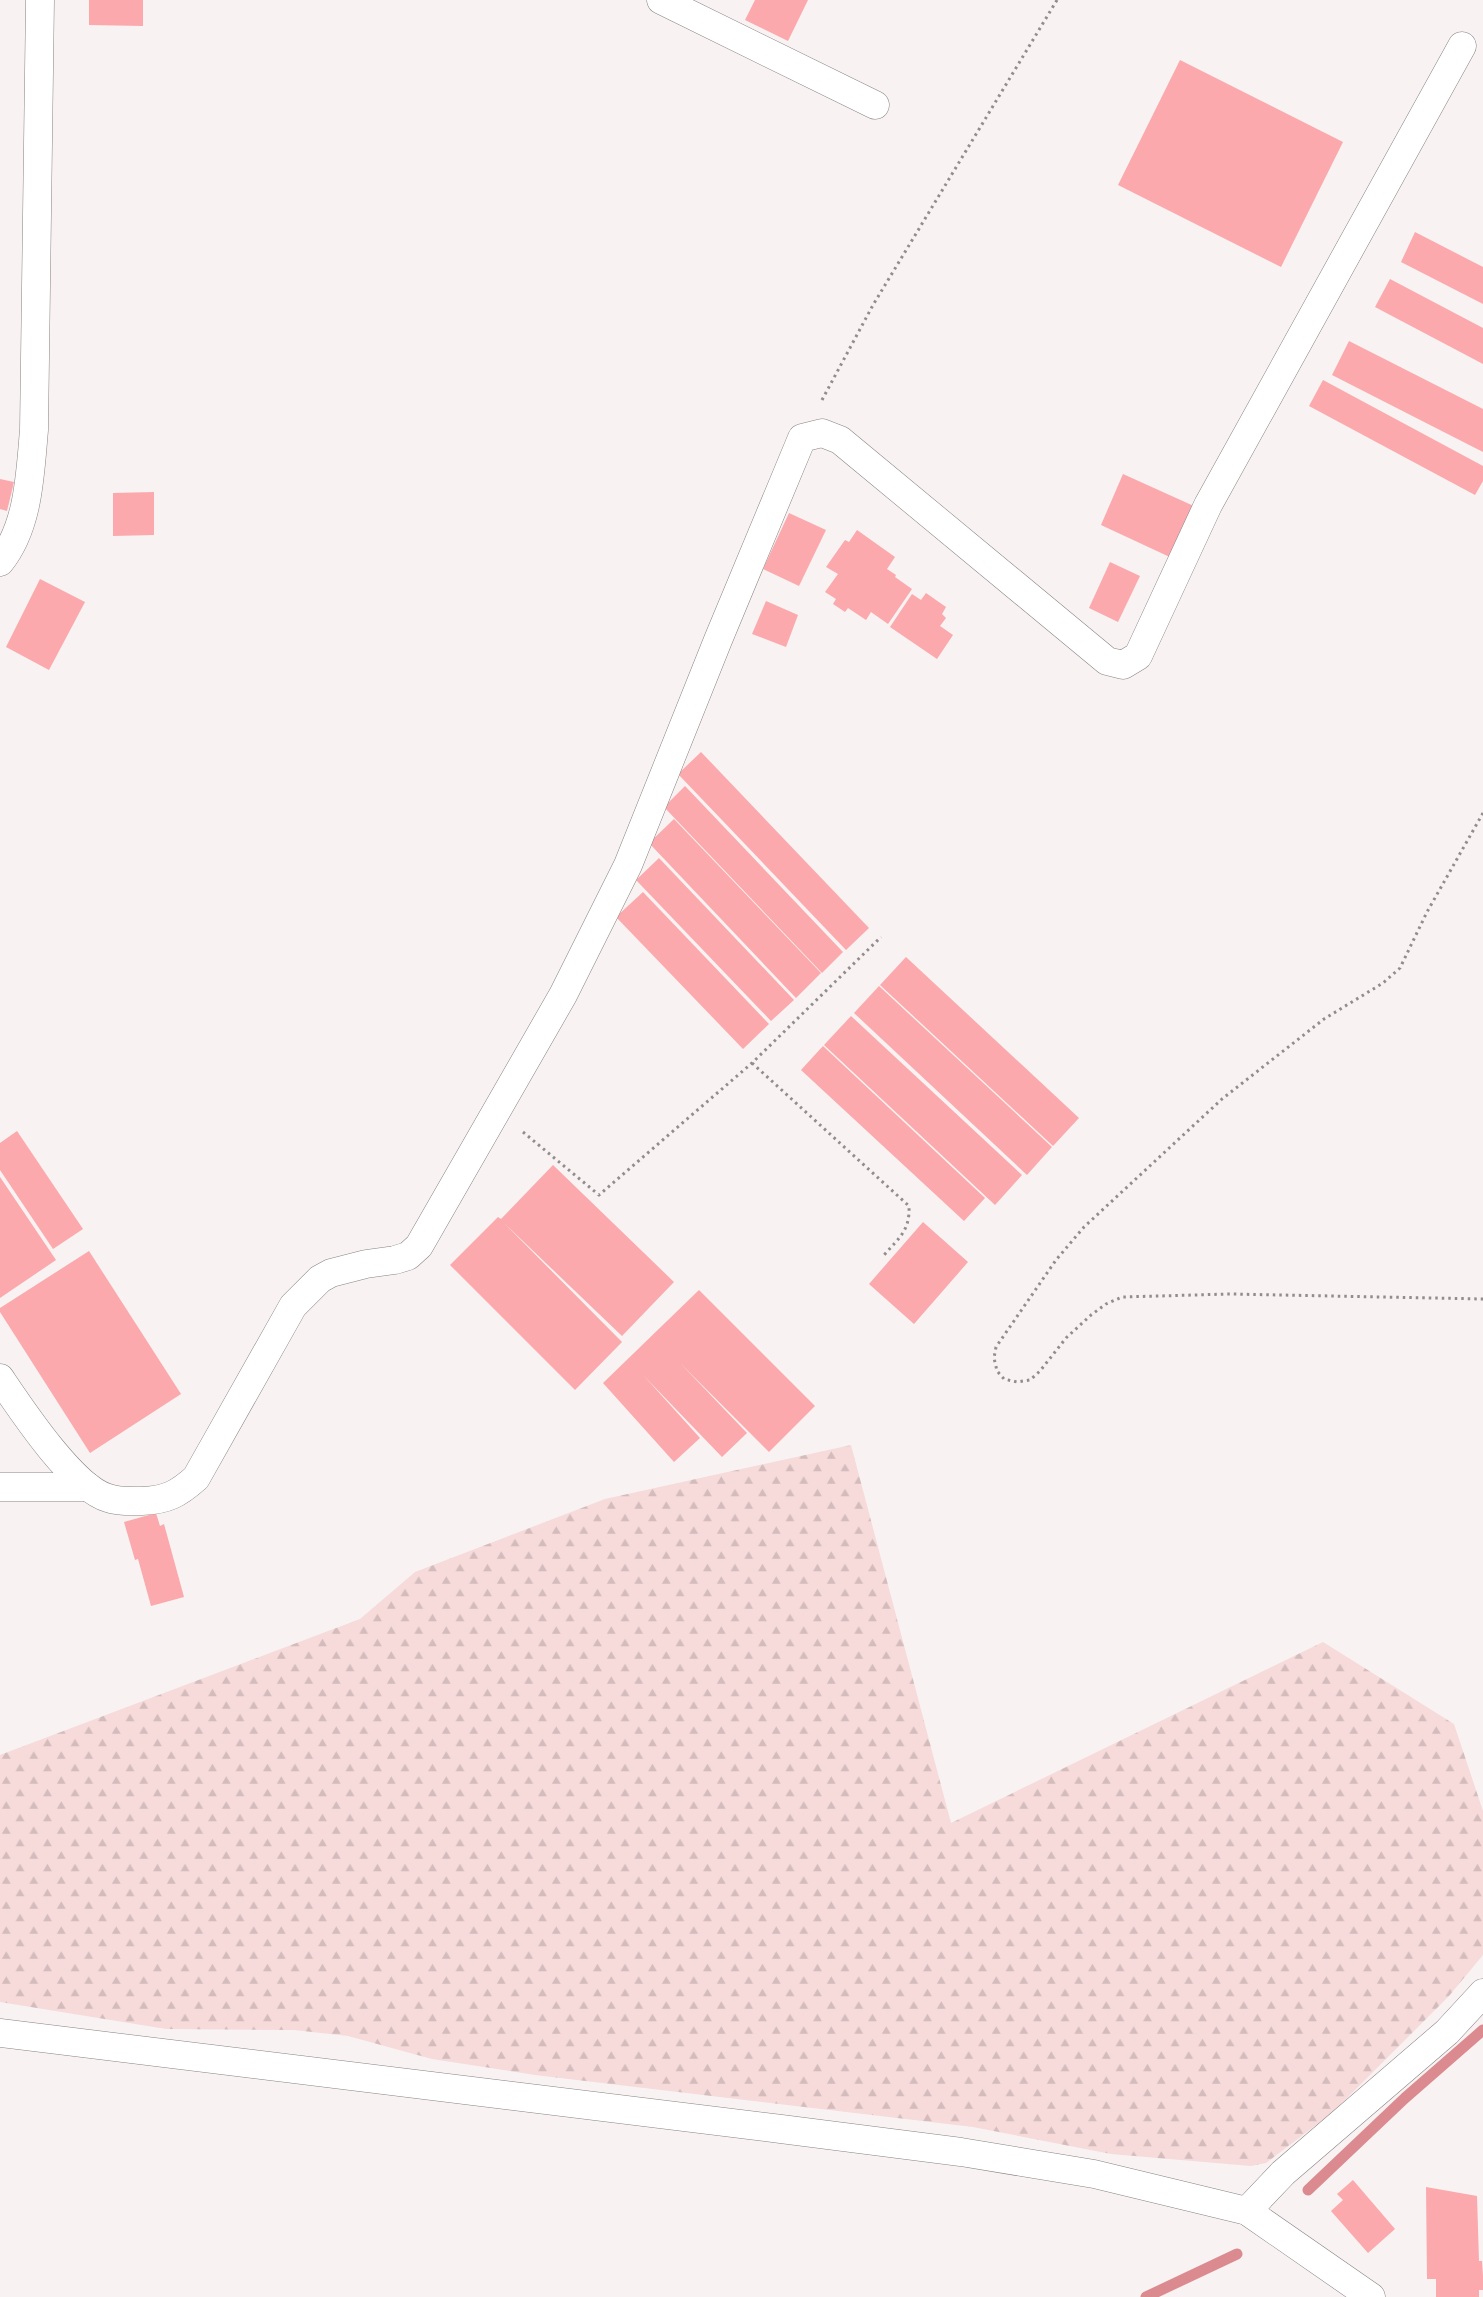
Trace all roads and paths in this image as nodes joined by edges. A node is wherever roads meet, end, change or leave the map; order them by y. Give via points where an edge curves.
1 (40, 0) edge
2 (661, 0) edge
3 (1057, 0) edge
4 (1462, 46) dead end
5 (875, 105) dead end
6 (802, 438) junction
7 (0, 562) edge
8 (1483, 813) edge
9 (881, 936) dead end
10 (752, 1062) junction
11 (497, 1108) junction
12 (884, 1255) dead end
13 (1483, 1299) edge
14 (0, 1378) edge
15 (88, 1487) junction
16 (0, 1488) edge
17 (1483, 1994) edge
18 (0, 2033) edge
19 (1247, 2211) junction
20 (1371, 2297) edge

1 - 7 street via 34,430 28,496 10,550
2 - 5 street
3 - 6 path via 873,306
4 - 6 street via 1208,505 1138,656 1123,665 1107,661 840,440 822,433
6 - 11 street via 628,865 563,995
8 - 13 path via 1427,912 1400,968 1383,983 1324,1019 1222,1099 1084,1227 1056,1260 996,1347 994,1358 997,1371 1004,1379 1030,1380 1091,1315 1122,1297 1230,1294
9 - 10 path
10 - 11 path via 599,1194
10 - 12 path via 909,1206 906,1230
11 - 15 street via 419,1246 408,1256 331,1273 320,1279 293,1306 196,1478 180,1492 158,1500 108,1498
14 - 15 street via 30,1424
15 - 16 street
17 - 19 street via 1447,2032 1282,2173
18 - 19 street via 961,2152 1094,2174
19 - 20 street

